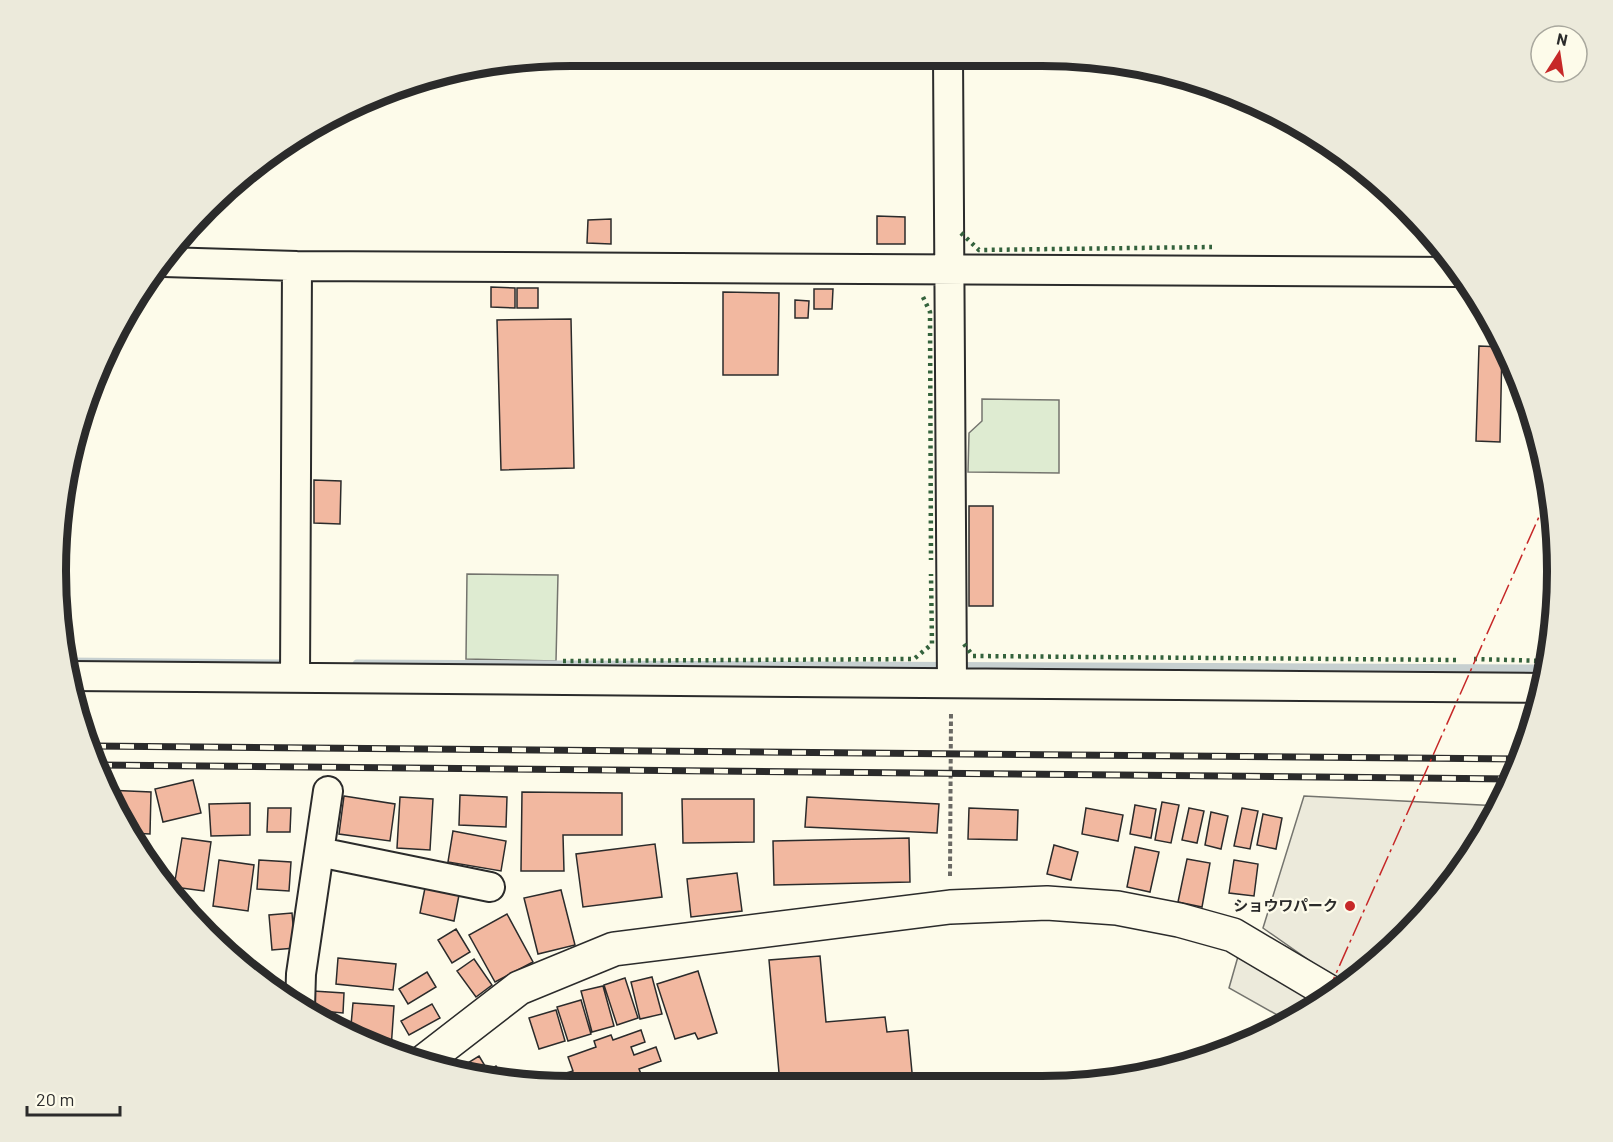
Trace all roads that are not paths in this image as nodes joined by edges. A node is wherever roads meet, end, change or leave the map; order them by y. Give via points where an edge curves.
1 (948, 66) edge
2 (171, 262) edge
3 (297, 266) junction
4 (951, 267) junction
5 (1449, 272) edge
6 (295, 668) junction
7 (952, 672) junction
8 (77, 676) edge
9 (1533, 688) edge
10 (328, 791) dead end
11 (319, 852) junction
12 (490, 887) dead end
13 (1325, 989) edge
14 (300, 997) edge
15 (431, 1056) edge

1 - 4 street
2 - 3 street
3 - 4 street
3 - 6 street
4 - 5 street
4 - 7 street
6 - 7 street
6 - 8 street
7 - 9 street
10 - 11 street
11 - 12 street
11 - 14 street
13 - 15 street via 1233,935 1179,920 1116,908 1047,903 950,907 614,949 519,988

